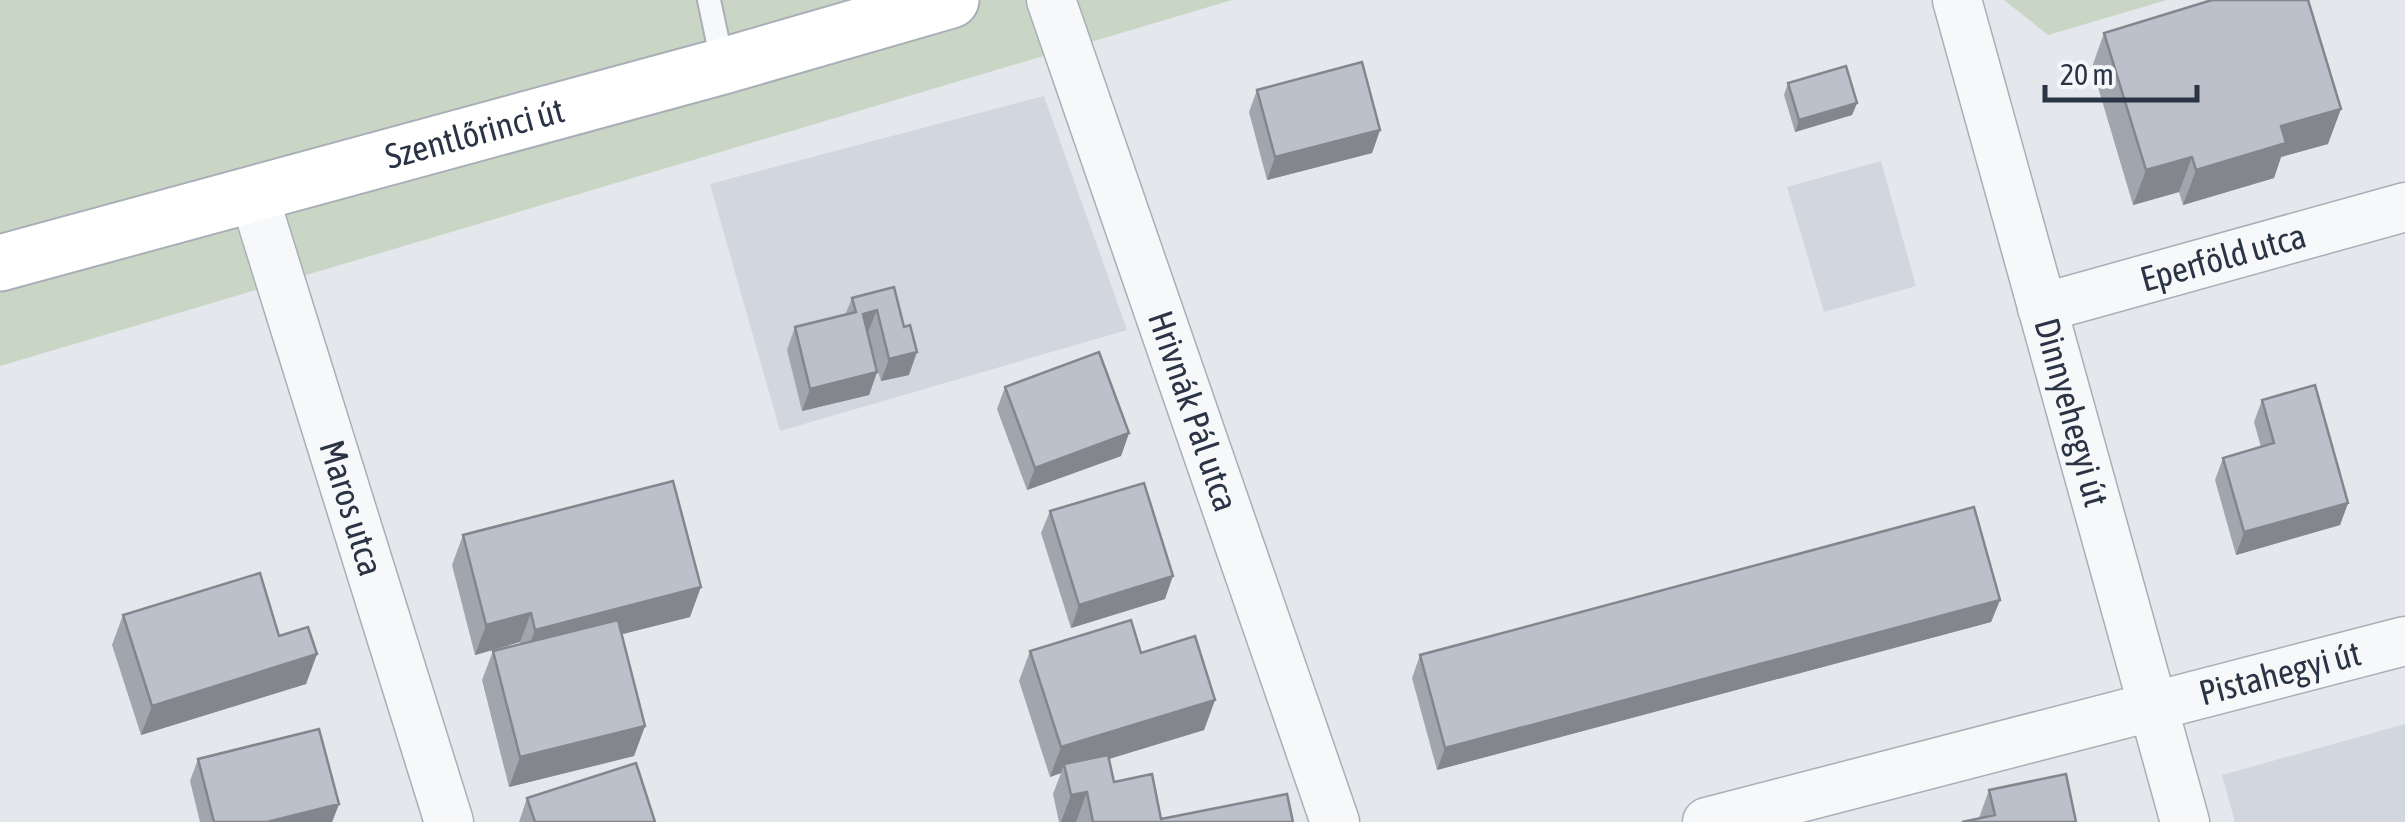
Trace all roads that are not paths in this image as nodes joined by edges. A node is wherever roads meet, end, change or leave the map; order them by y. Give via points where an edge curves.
1 (709, 0) edge
2 (951, 0) edge
3 (1051, 0) edge
4 (1957, 0) edge
5 (723, 66) junction
6 (253, 193) junction
7 (2405, 206) edge
8 (0, 263) edge
9 (2042, 308) junction
10 (2405, 641) edge
11 (2154, 707) junction
12 (449, 822) edge
13 (1334, 822) edge
14 (1707, 822) edge
15 (2185, 822) edge

1 - 5 lane
2 - 5 main road, Szentlőrinci út
3 - 13 street, Hrivnák Pál utca
4 - 9 street, Dinnyehegyi út
5 - 6 main road, Szentlőrinci út
6 - 8 main road, Szentlőrinci út
6 - 12 street, Maros utca
7 - 9 street, Eperföld utca
9 - 11 street, Dinnyehegyi út
10 - 11 street, Pistahegyi út
11 - 14 street, Pistahegyi út
11 - 15 street, Dinnyehegyi út

